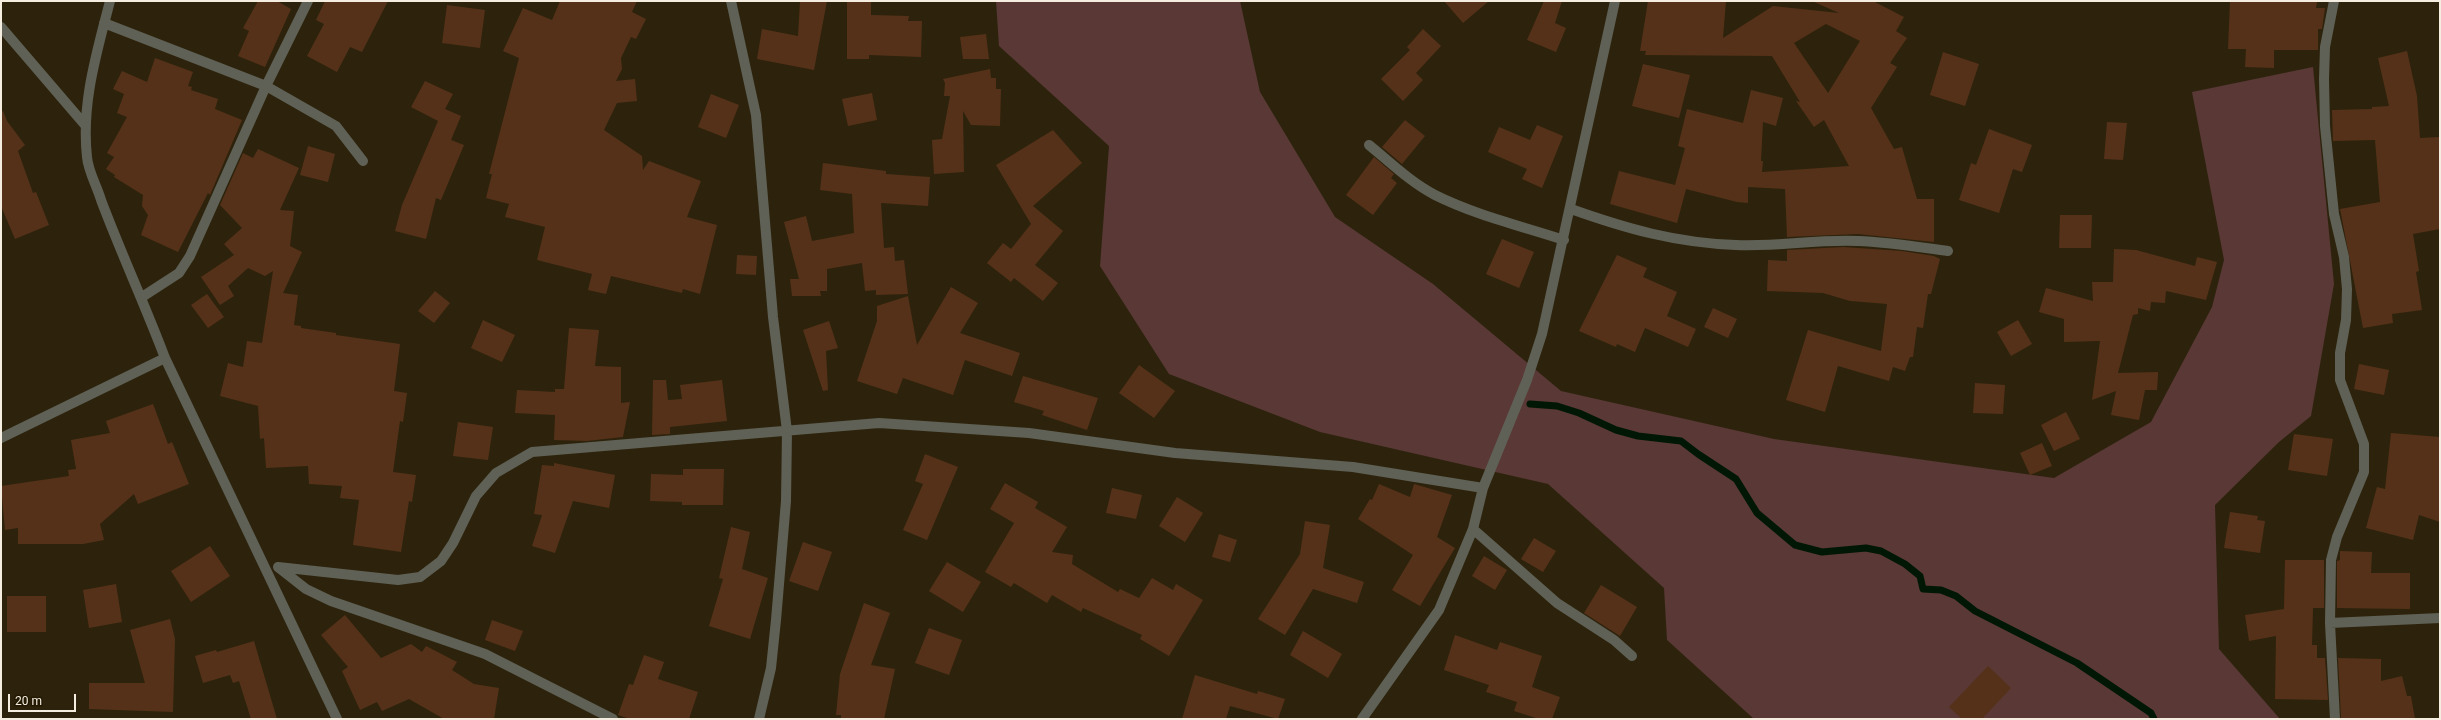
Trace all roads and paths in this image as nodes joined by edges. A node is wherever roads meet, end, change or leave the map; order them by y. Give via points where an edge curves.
1 (110, 1) edge
2 (308, 1) edge
3 (731, 1) edge
4 (1615, 1) edge
5 (2334, 1) edge
6 (104, 23) junction
7 (1, 27) edge
8 (266, 86) junction
9 (85, 125) junction
10 (1369, 145) dead end
11 (363, 161) dead end
12 (1571, 209) junction
13 (1564, 240) junction
14 (1948, 251) dead end
15 (142, 297) junction
16 (165, 358) junction
17 (787, 431) junction
18 (1, 438) edge
19 (1483, 488) junction
20 (1473, 530) junction
21 (262, 558) junction
22 (278, 567) junction
23 (2440, 618) edge
24 (2330, 623) junction
25 (1632, 656) dead end
26 (338, 719) edge
27 (613, 719) edge
28 (759, 719) edge
29 (1362, 719) edge
30 (2335, 719) edge

1 - 6 street
2 - 8 street
3 - 17 street via 756,115 773,317
4 - 12 street
5 - 24 street via 2325,47 2324,79 2325,126 2332,198 2344,257 2347,289 2346,320 2340,353 2340,380 2364,444 2364,472 2337,537 2331,560
6 - 8 street
6 - 9 street via 90,80
7 - 9 street
8 - 11 street via 336,126
8 - 15 street via 190,256 178,273
9 - 15 street via 87,159 114,234
10 - 13 street via 1415,183 1434,195
12 - 13 street
12 - 14 street via 1649,235 1697,242 1777,245 1857,240
13 - 19 street via 1542,334 1527,380
15 - 16 street
16 - 18 street
16 - 21 street
17 - 19 street via 879,423 1029,433 1174,452 1354,467
17 - 22 street via 532,452 496,473 486,484 476,496 453,543 441,561 420,577 398,580
17 - 28 street via 786,501 772,668
19 - 20 street
20 - 25 street via 1556,603 1614,640
20 - 29 street via 1439,610
21 - 22 street
21 - 26 street
22 - 27 street via 306,589 331,601 485,654
23 - 24 street
24 - 30 street

